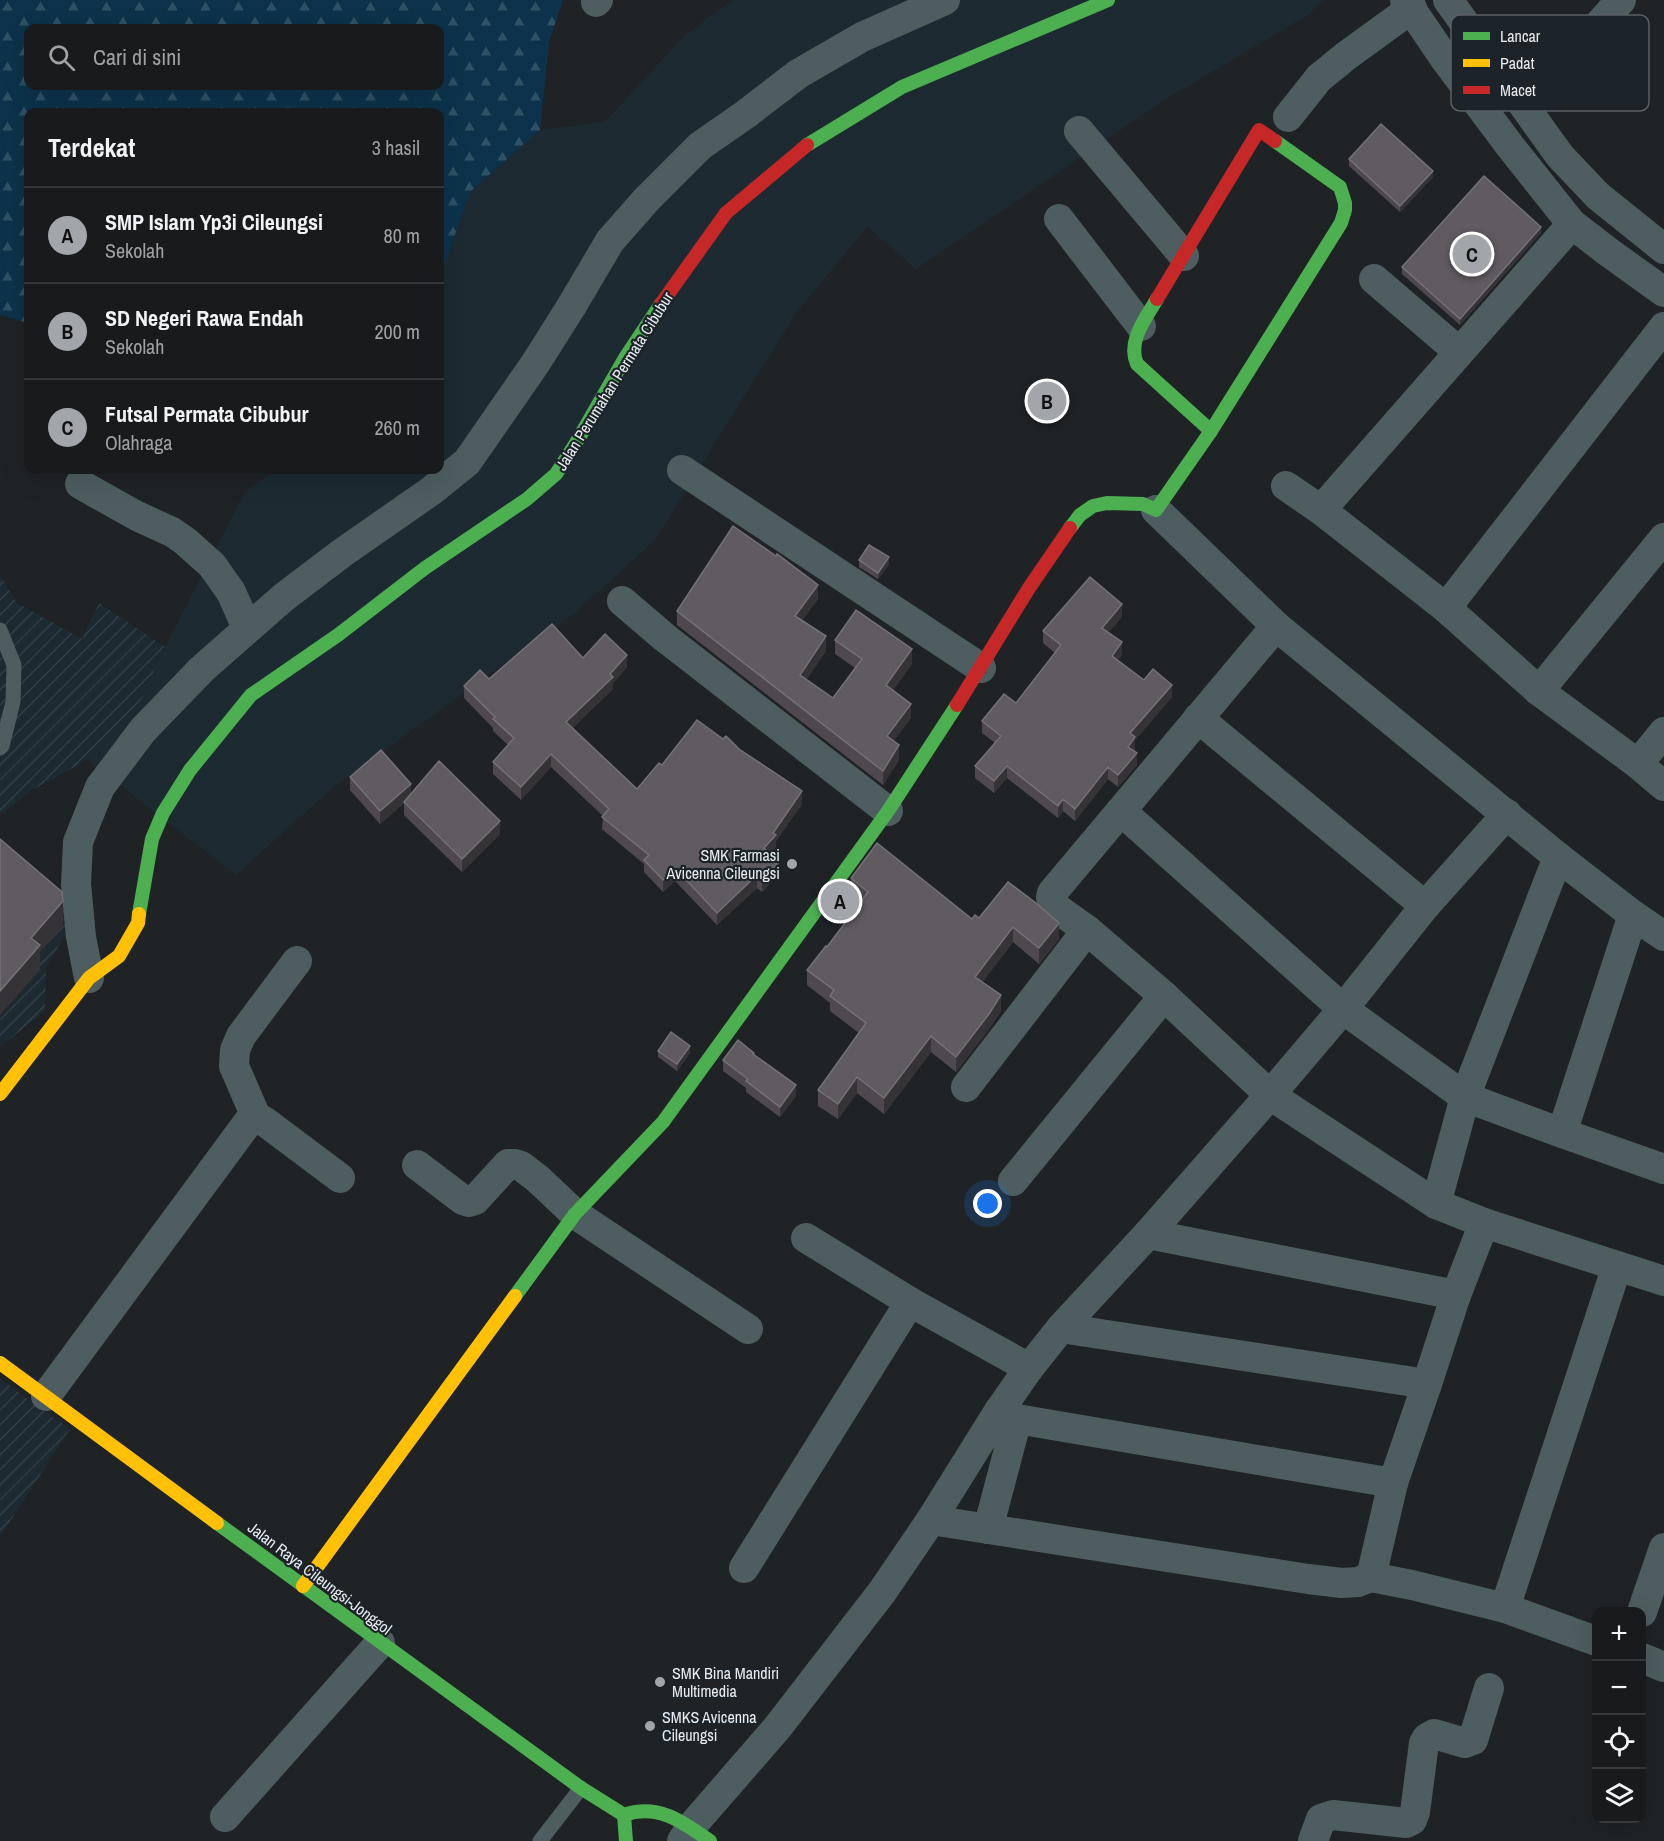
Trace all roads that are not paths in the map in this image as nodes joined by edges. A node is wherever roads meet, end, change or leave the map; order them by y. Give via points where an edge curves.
1 (945, 0) edge
2 (1108, 0) edge
3 (1448, 0) edge
4 (1621, 0) edge
5 (1408, 4) edge
6 (1459, 15) edge
7 (1608, 15) edge
8 (1451, 67) edge
9 (1484, 111) edge
10 (1528, 111) edge
11 (1288, 117) dead end
12 (1079, 131) dead end
13 (1059, 219) dead end
14 (1572, 224) junction
15 (1664, 249) edge
16 (1184, 256) junction
17 (1374, 279) dead end
18 (1664, 292) edge
19 (1142, 326) junction
20 (1664, 327) edge
21 (1459, 352) junction
22 (1211, 432) junction
23 (682, 470) dead end
24 (80, 484) dead end
25 (1286, 486) dead end
26 (1156, 510) junction
27 (1321, 510) junction
28 (1664, 538) edge
29 (622, 601) dead end
30 (1446, 608) junction
31 (1276, 626) junction
32 (247, 628) junction
33 (0, 630) edge
34 (981, 668) junction
35 (1539, 691) junction
36 (1198, 718) junction
37 (1664, 732) edge
38 (0, 748) edge
39 (1638, 764) junction
40 (1664, 786) edge
41 (888, 811) junction
42 (1121, 811) junction
43 (1507, 814) junction
44 (1558, 857) junction
45 (1425, 906) junction
46 (1633, 915) junction
47 (1087, 930) junction
48 (1664, 936) edge
49 (297, 961) dead end
50 (88, 978) junction
51 (1164, 996) junction
52 (1343, 1010) junction
53 (966, 1087) dead end
54 (0, 1094) edge
55 (1270, 1095) junction
56 (1465, 1097) junction
57 (256, 1119) junction
58 (1562, 1133) junction
59 (1662, 1162) edge
60 (417, 1165) dead end
61 (340, 1178) dead end
62 (1013, 1181) dead end
63 (1436, 1204) junction
64 (575, 1214) junction
65 (1484, 1223) junction
66 (1148, 1234) junction
67 (806, 1238) dead end
68 (1617, 1266) junction
69 (1664, 1281) edge
70 (1456, 1295) junction
71 (910, 1302) junction
72 (1061, 1328) junction
73 (748, 1329) dead end
74 (0, 1363) edge
75 (1029, 1368) junction
76 (1427, 1384) junction
77 (46, 1396) junction
78 (1008, 1415) junction
79 (1393, 1484) junction
80 (931, 1520) junction
81 (988, 1529) junction
82 (1664, 1548) edge
83 (744, 1568) dead end
84 (1371, 1577) junction
85 (303, 1586) junction
86 (1643, 1607) edge
87 (1505, 1608) junction
88 (1592, 1640) edge
89 (380, 1643) junction
90 (1646, 1660) edge
91 (1664, 1666) edge
92 (1489, 1688) dead end
93 (581, 1788) junction
94 (624, 1815) junction
95 (225, 1817) dead end
96 (694, 1836) edge
97 (540, 1841) edge
98 (626, 1841) edge
99 (1313, 1841) edge

1 - 32 street via 862,37 798,74 700,146 610,241 535,364 467,462
2 - 50 main road, Jalan Perumahan Permata Cibubur via 902,87 805,146 726,213 625,358 556,474 244,703 190,770 163,813 152,839 138,923 119,956
3 - 6 street
4 - 7 street
5 - 8 street
5 - 11 street via 1319,78
9 - 14 street
10 - 15 street via 1560,156 1598,196
12 - 16 street
13 - 19 street
14 - 18 street
14 - 21 street
16 - 19 main road
16 - 22 main road via 1259,130 1340,187 1346,197 1343,219 1329,244
17 - 21 street
19 - 22 main road via 1132,347 1137,364
20 - 30 street
21 - 27 street
22 - 26 main road
23 - 34 street
24 - 32 street via 172,532 212,565 231,592
25 - 27 street
26 - 31 street
26 - 34 main road via 1143,504 1107,503 1080,515 1035,578
27 - 30 street
28 - 35 street
29 - 41 street
30 - 35 street
31 - 36 street
31 - 43 street
32 - 50 street via 143,730 100,787 78,842 76,884
33 - 38 lane via 14,664 13,702
34 - 41 main road
35 - 39 street
36 - 42 street
36 - 45 street
37 - 39 street
39 - 40 street
41 - 64 main road via 663,1122
42 - 47 street via 1051,897 1055,908
42 - 52 street
43 - 44 street
43 - 45 street
44 - 46 street
44 - 56 street
45 - 52 street
46 - 48 street
46 - 58 street
47 - 51 street
47 - 53 street
49 - 57 street via 241,1035 235,1050 234,1066
50 - 54 main road, Jalan Perumahan Permata Cibubur
51 - 55 street
51 - 62 street
52 - 55 street
52 - 56 street
55 - 63 street
55 - 66 street
56 - 58 street
56 - 63 street
57 - 61 street via 264,1120
57 - 77 street via 249,1121
58 - 59 street
60 - 64 street via 469,1203 504,1167 515,1164 538,1179
63 - 65 street
64 - 73 street
64 - 85 main road
65 - 68 street
65 - 70 street
66 - 70 street
66 - 72 street
67 - 71 street
68 - 69 street
68 - 87 street
70 - 76 street
71 - 75 street
71 - 83 street
72 - 75 street
72 - 76 street
74 - 77 main road, Jalan Raya Cileungsi-Jonggol
75 - 78 street
76 - 79 street
77 - 85 main road, Jalan Raya Cileungsi-Jonggol
78 - 79 street
78 - 80 street
78 - 81 street
79 - 84 street
80 - 81 street
80 - 96 street via 882,1592
81 - 84 street via 1308,1579 1342,1583
82 - 86 street
84 - 87 street
85 - 89 main road, Jalan Raya Cileungsi-Jonggol
87 - 88 street
89 - 93 main road, Jalan Raya Cileungsi-Jonggol
89 - 95 street
90 - 91 street
92 - 99 street via 1473,1740 1465,1743 1434,1734 1424,1743 1412,1820 1406,1823 1326,1816 1321,1819
93 - 94 main road, Jalan Raya Cileungsi-Jonggol
93 - 97 lane
94 - 96 main road via 643,1810 660,1813
94 - 98 main road

